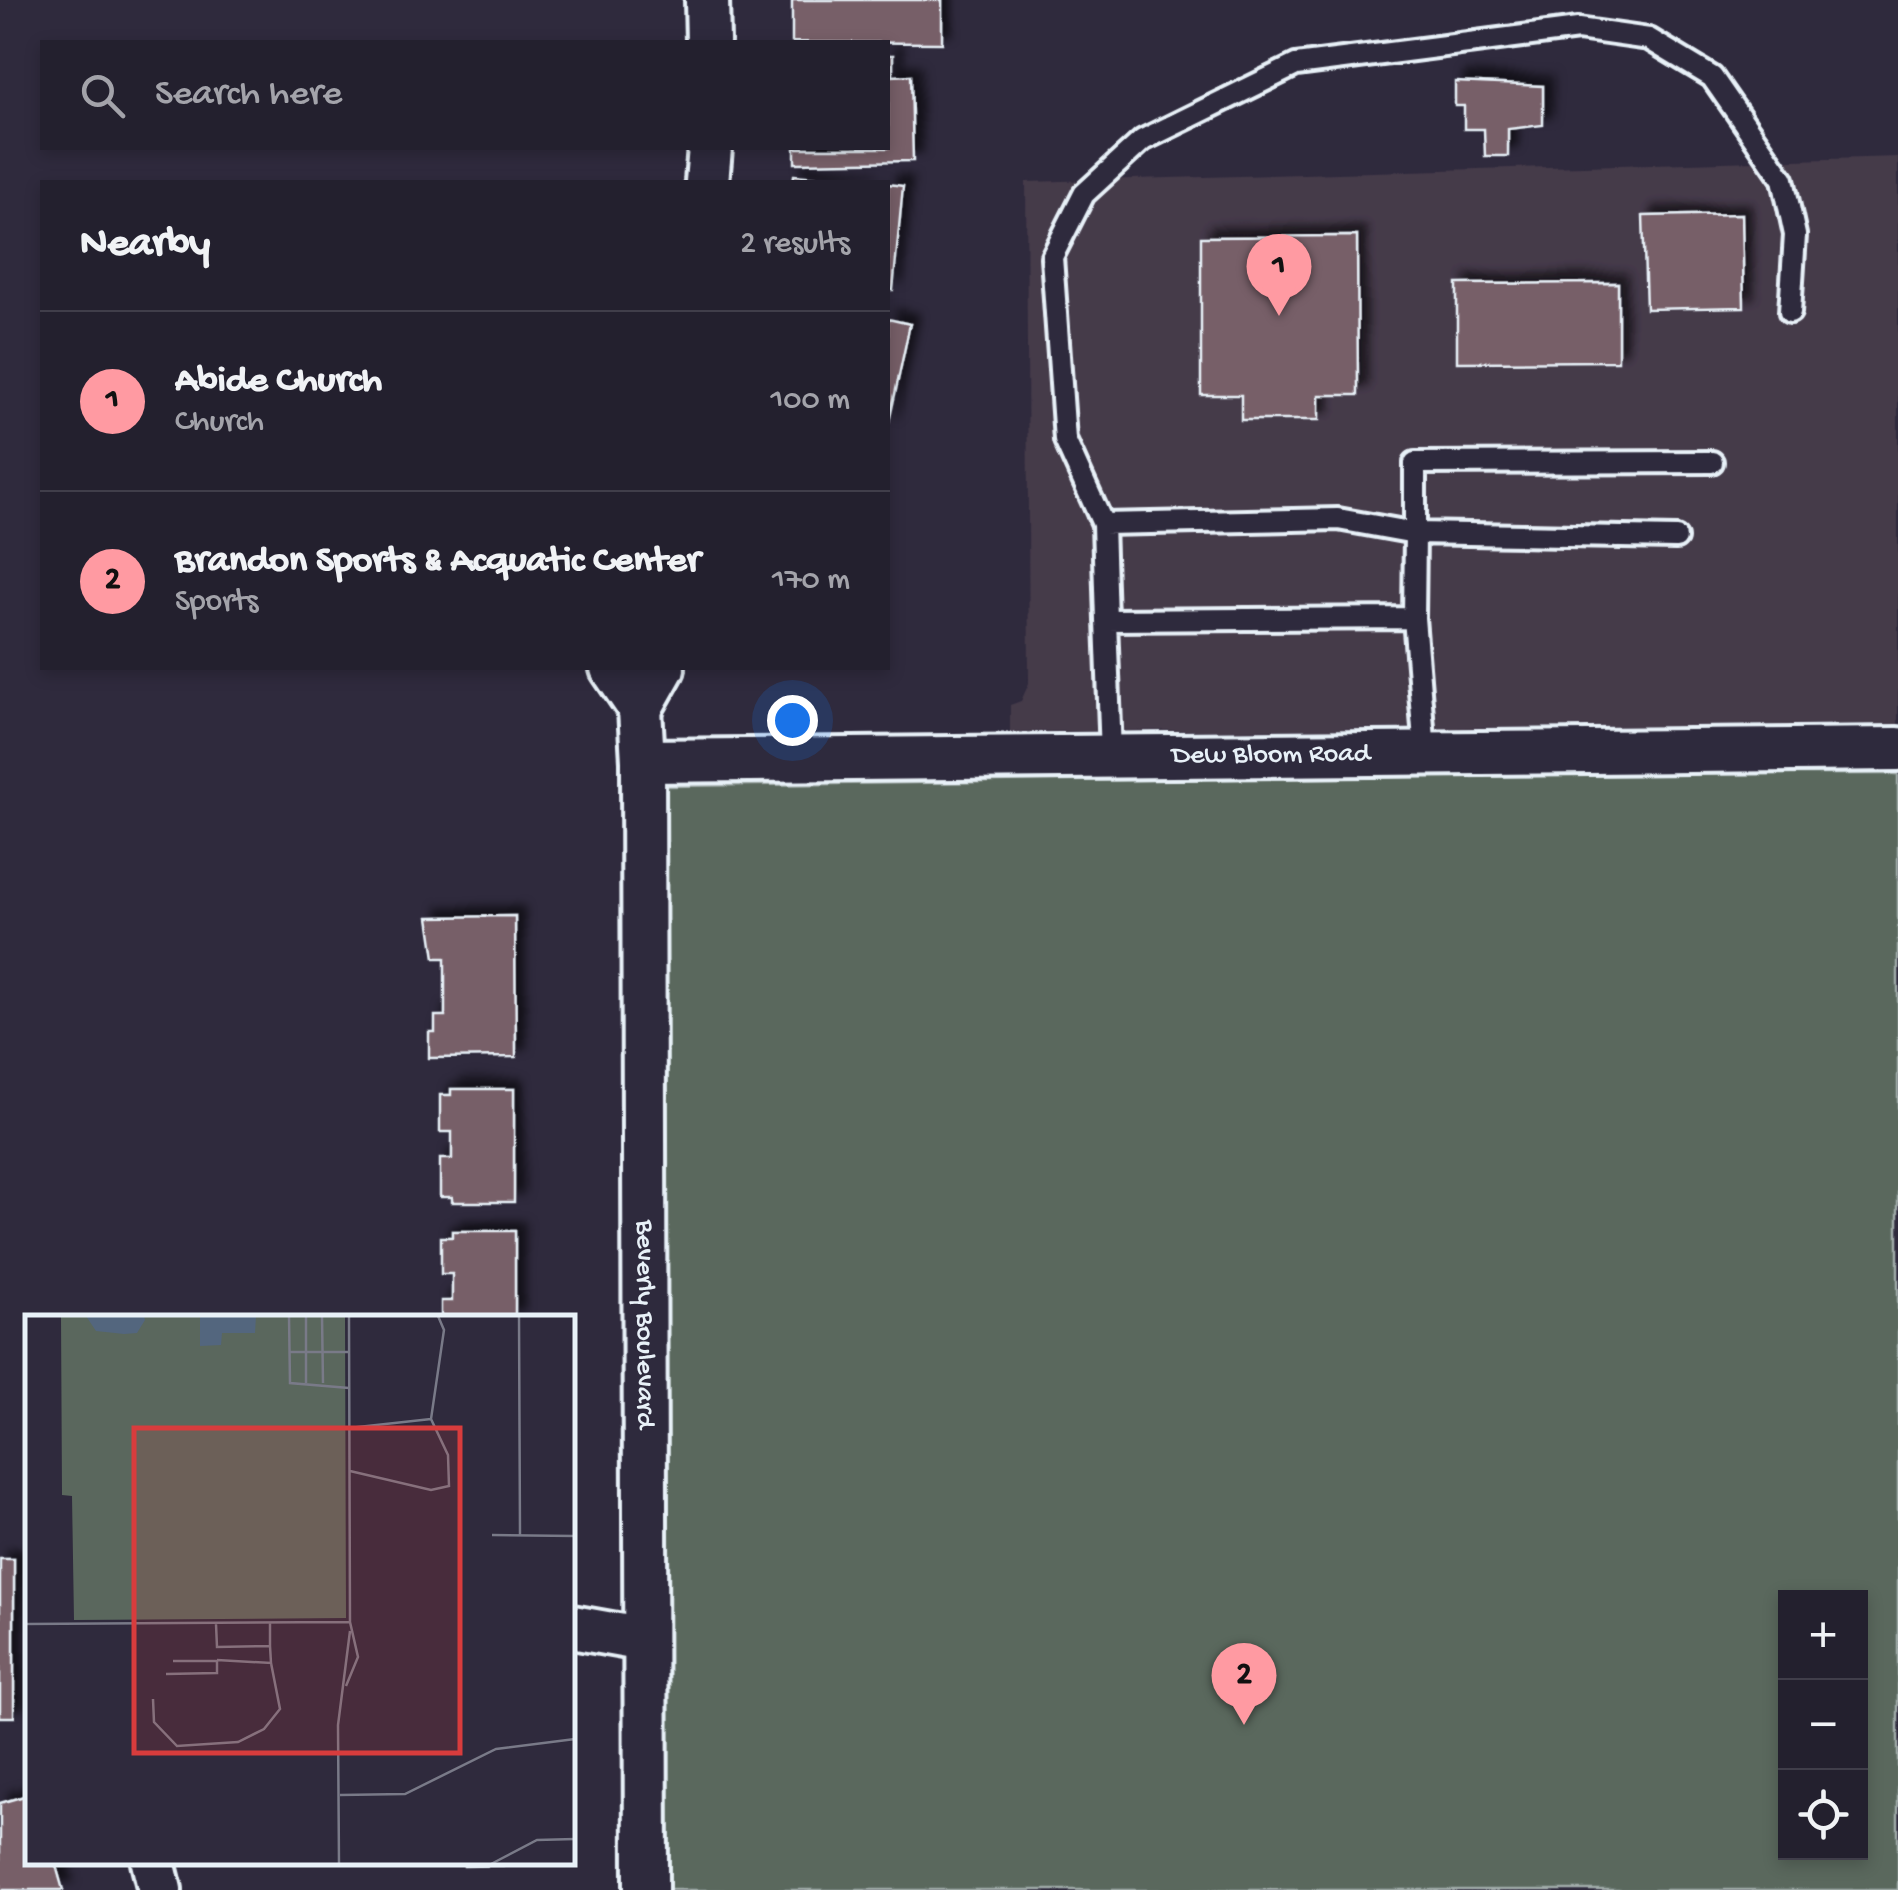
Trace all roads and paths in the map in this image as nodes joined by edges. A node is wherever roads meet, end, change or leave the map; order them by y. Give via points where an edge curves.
1 (707, 0) edge
2 (708, 40) edge
3 (710, 150) edge
4 (707, 180) edge
5 (1790, 312) dead end
6 (1712, 462) dead end
7 (1103, 524) junction
8 (1414, 533) junction
9 (1676, 538) dead end
10 (1414, 618) junction
11 (1106, 620) junction
12 (613, 670) edge
13 (662, 670) edge
14 (640, 709) junction
15 (1898, 749) edge
16 (1425, 752) junction
17 (1111, 755) junction
18 (643, 761) junction
19 (575, 1628) edge
20 (645, 1640) junction
21 (154, 1865) edge
22 (160, 1890) edge
23 (646, 1890) edge

1 - 2 street
3 - 4 street
5 - 7 lane via 1795,235 1784,179 1712,76 1649,39 1578,29 1296,64 1144,140 1084,194 1052,257 1065,440
6 - 8 lane via 1414,464
7 - 8 lane via 1338,519
7 - 11 lane
8 - 9 lane
8 - 10 lane
10 - 11 lane
10 - 16 lane
11 - 17 lane
12 - 14 street
13 - 14 street
14 - 18 street, Beverly Boulevard
15 - 16 street, Dew Bloom Road
16 - 17 street, Dew Bloom Road
17 - 18 street, Dew Bloom Road
18 - 20 street, Beverly Boulevard
19 - 20 street
20 - 23 street, Beverly Boulevard
21 - 22 street

